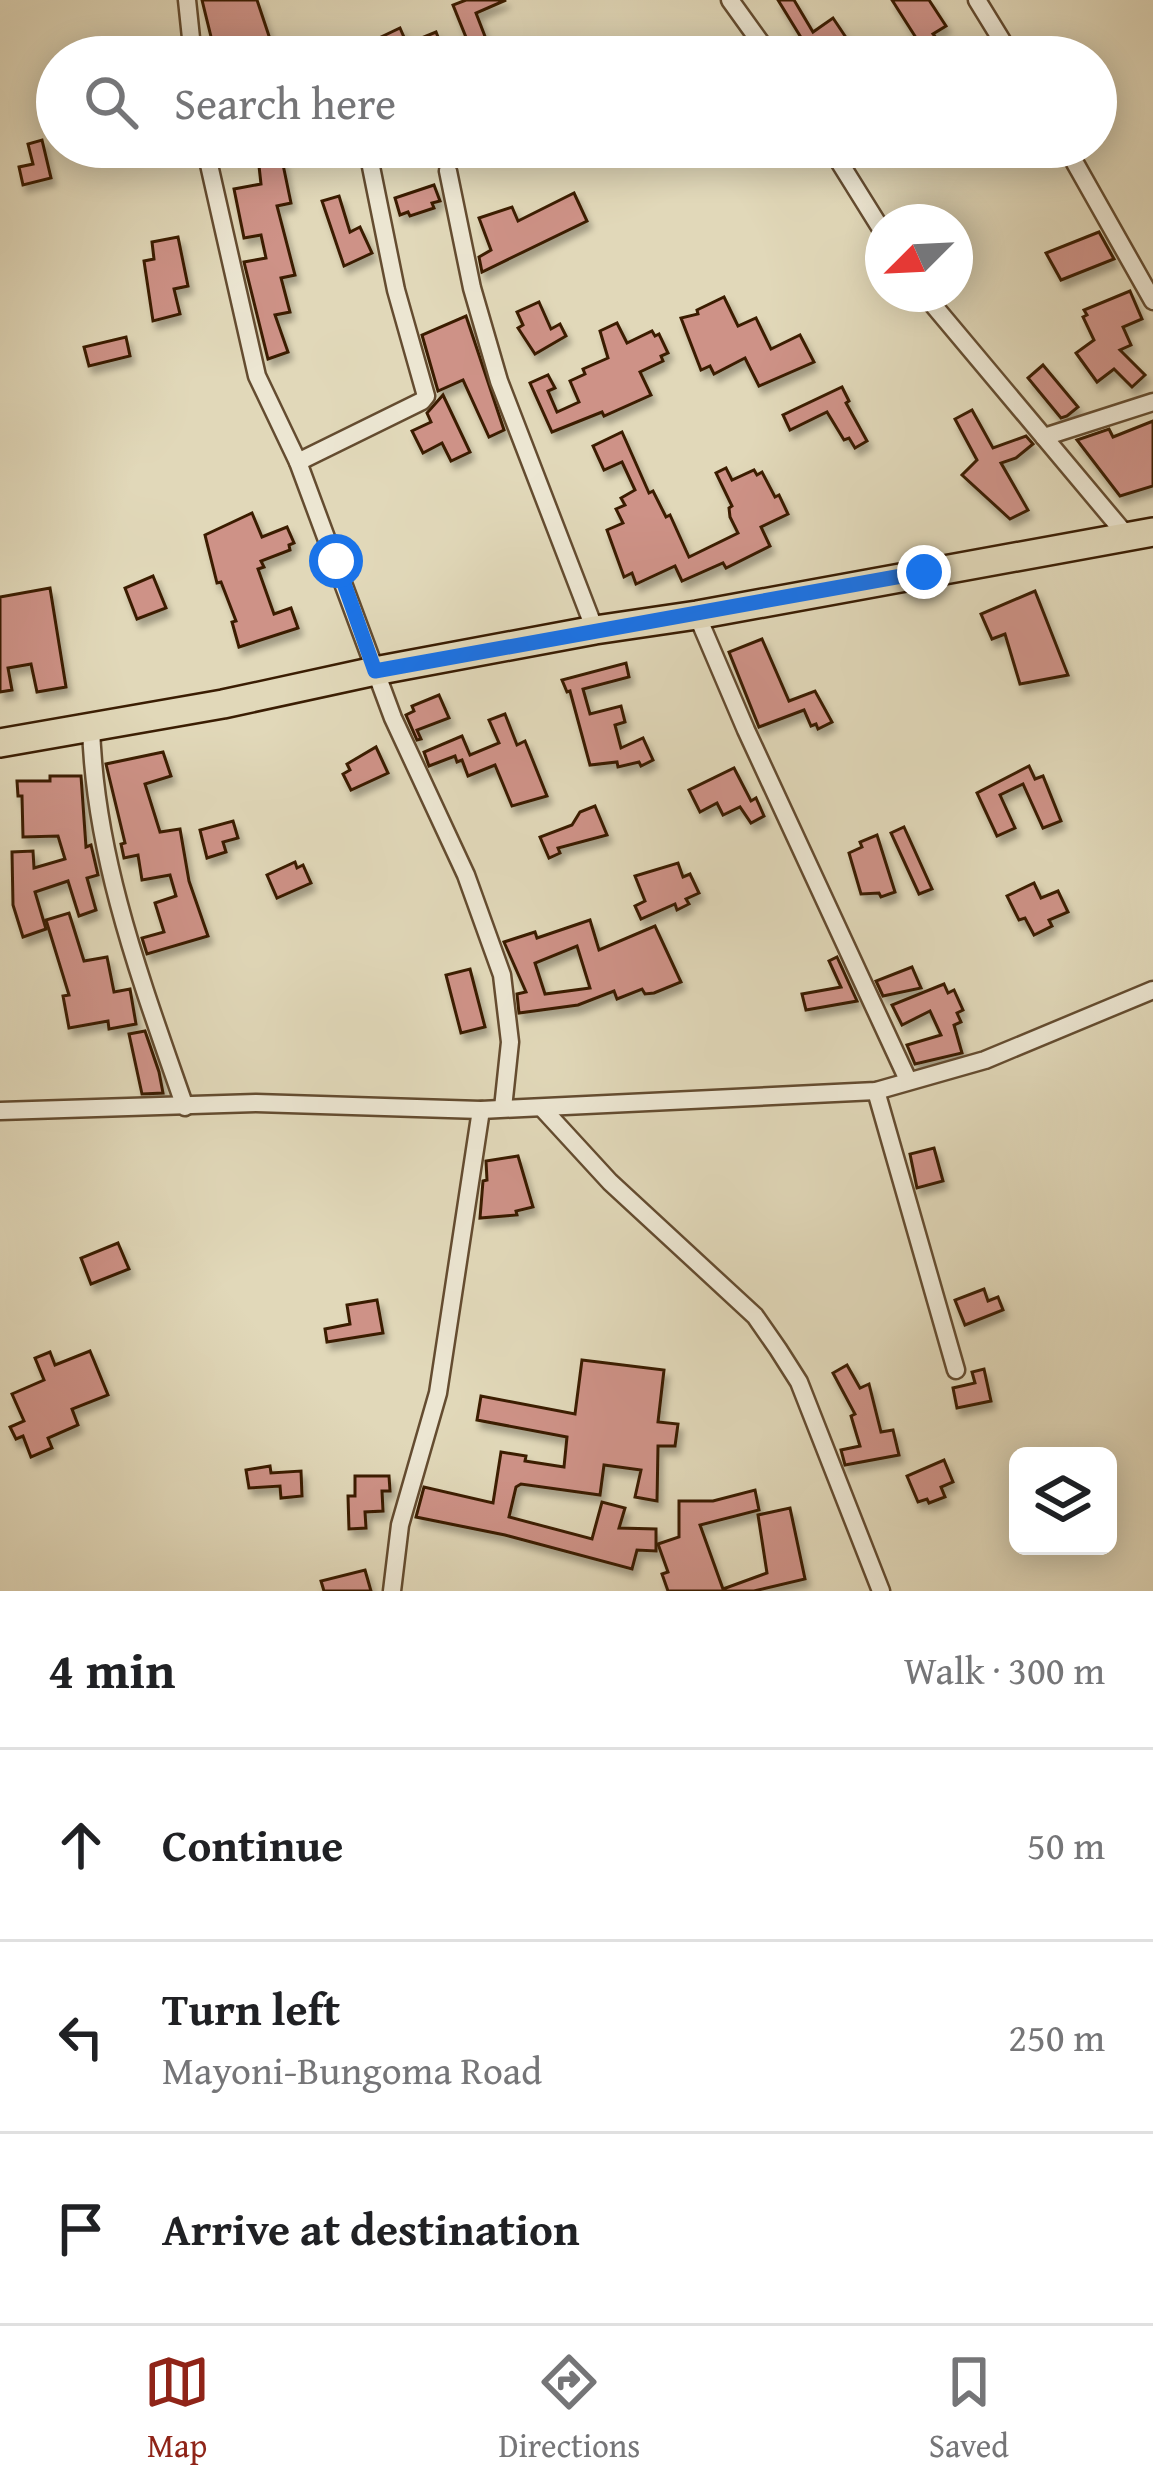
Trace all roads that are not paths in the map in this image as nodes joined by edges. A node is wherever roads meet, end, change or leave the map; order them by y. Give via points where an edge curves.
1 (187, 0) edge
2 (730, 0) edge
3 (977, 0) edge
4 (191, 36) edge
5 (756, 36) edge
6 (999, 36) edge
7 (210, 168) edge
8 (371, 168) edge
9 (843, 168) edge
10 (1078, 168) edge
11 (448, 171) dead end
12 (866, 204) edge
13 (1153, 301) edge
14 (939, 312) edge
15 (1153, 402) edge
16 (1045, 437) junction
17 (298, 462) junction
18 (1140, 534) edge
19 (697, 616) junction
20 (595, 630) junction
21 (375, 671) junction
22 (91, 725) junction
23 (0, 743) edge
24 (1153, 990) edge
25 (908, 1080) junction
26 (877, 1091) junction
27 (185, 1107) junction
28 (503, 1108) junction
29 (542, 1108) junction
30 (482, 1110) junction
31 (0, 1111) edge
32 (956, 1370) dead end
33 (392, 1591) edge
34 (881, 1591) edge

1 - 4 street
2 - 5 street
3 - 6 street
7 - 17 street via 257,376
8 - 17 street via 425,398
9 - 12 street
10 - 13 street
11 - 20 street via 499,381
14 - 16 street
15 - 16 street
16 - 18 street
17 - 21 street
18 - 19 main road
19 - 20 main road
19 - 25 street
20 - 21 main road
21 - 22 main road
21 - 28 street via 502,975 510,1042
22 - 23 main road
22 - 27 street via 92,779 128,944
24 - 25 street via 985,1060
25 - 26 street
26 - 29 street
26 - 32 street
27 - 30 street
27 - 31 street
28 - 29 street
28 - 30 street
29 - 34 street via 755,1316 799,1382
30 - 33 street via 438,1393 400,1526

